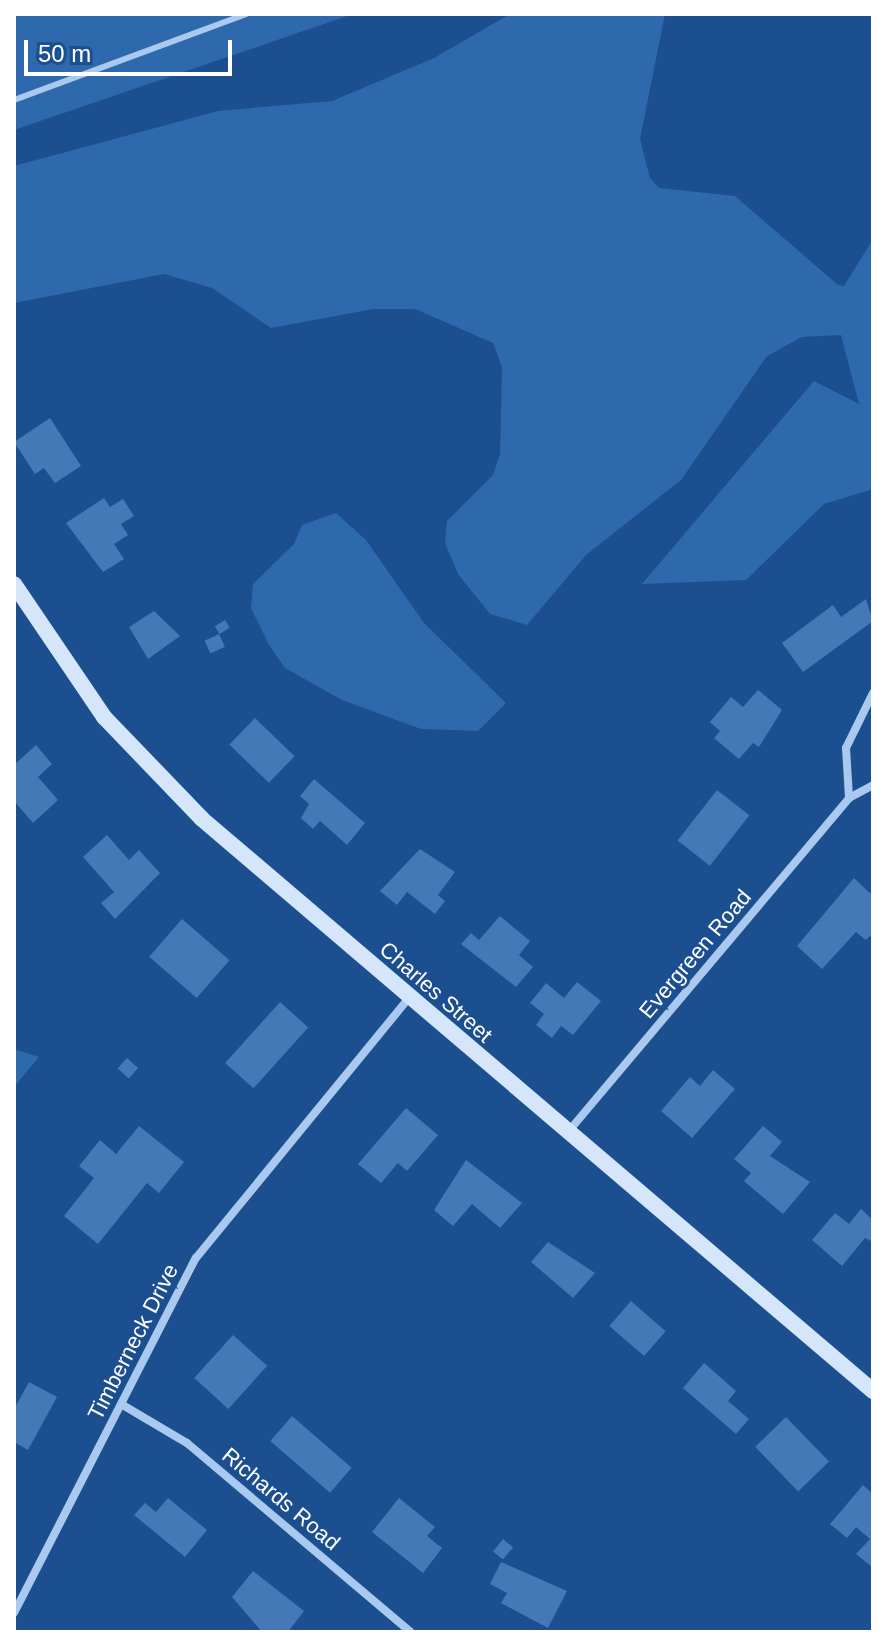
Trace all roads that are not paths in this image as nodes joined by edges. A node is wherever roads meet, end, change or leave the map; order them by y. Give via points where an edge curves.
1 (246, 14) edge
2 (14, 100) edge
3 (14, 584) edge
4 (873, 693) edge
5 (873, 785) edge
6 (849, 798) junction
7 (409, 998) junction
8 (568, 1133) junction
9 (873, 1391) edge
10 (121, 1404) junction
11 (14, 1613) edge
12 (411, 1632) edge

1 - 2 lane
3 - 7 street, Charles Street via 61,661 150,768
4 - 6 street via 846,748
5 - 6 street, Evergreen Road
6 - 8 street, Evergreen Road
7 - 8 street, Charles Street
7 - 10 street, Timberneck Drive via 196,1258
8 - 9 street, Charles Street
10 - 11 street, Timberneck Drive
10 - 12 street, Richards Road via 187,1443

